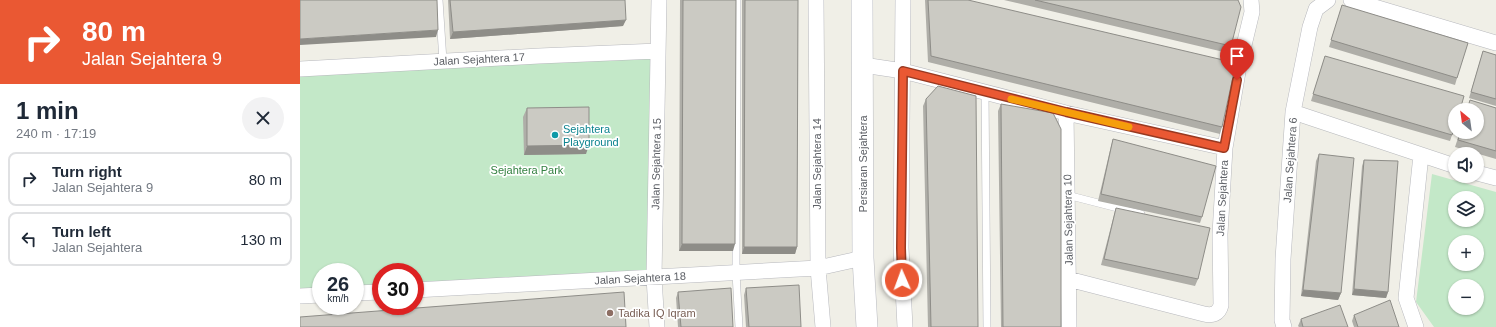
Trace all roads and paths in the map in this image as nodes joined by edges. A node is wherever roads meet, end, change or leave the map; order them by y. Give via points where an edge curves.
1 (439, 0) edge
2 (659, 0) edge
3 (737, 0) edge
4 (816, 0) edge
5 (862, 0) edge
6 (904, 0) edge
7 (1251, 0) edge
8 (1328, 0) edge
9 (1355, 1) edge
10 (1496, 43) edge
11 (658, 51) junction
12 (443, 62) junction
13 (863, 65) junction
14 (300, 69) edge
15 (903, 71) junction
16 (985, 92) junction
17 (1066, 112) junction
18 (1293, 112) junction
19 (1224, 148) junction
20 (1421, 155) junction
21 (1448, 164) edge
22 (1484, 174) edge
23 (1496, 178) edge
24 (1067, 195) junction
25 (1151, 216) edge
26 (863, 258) junction
27 (818, 268) junction
28 (736, 273) junction
29 (654, 277) junction
30 (1068, 279) junction
31 (424, 290) edge
32 (312, 295) edge
33 (300, 296) edge
34 (657, 327) edge
35 (739, 327) edge
36 (823, 327) edge
37 (867, 327) edge
38 (905, 327) edge
39 (987, 327) edge
40 (1069, 327) edge
41 (1284, 327) edge
42 (1416, 327) edge

1 - 12 lane
2 - 11 street, Jalan Sejahtera 15
3 - 28 lane
4 - 27 street, Jalan Sejahtera 14
5 - 13 street, Persiaran Sejahtera
6 - 15 street
7 - 19 street, Jalan Sejahtera via 1252,12 1236,66
8 - 18 street, Jalan Sejahtera 6 via 1316,9 1310,26
9 - 10 street
11 - 12 street, Jalan Sejahtera 17
11 - 29 street, Jalan Sejahtera 15
12 - 14 street, Jalan Sejahtera 17
13 - 15 street
13 - 26 street, Persiaran Sejahtera
15 - 16 street
15 - 38 street via 901,248
16 - 17 street
16 - 39 lane
17 - 19 street
17 - 24 street, Jalan Sejahtera 10
18 - 20 street
18 - 41 street, Jalan Sejahtera 6 via 1283,259
19 - 30 street, Jalan Sejahtera via 1216,233 1220,308 1216,313 1208,315
20 - 21 street
20 - 42 street via 1406,298
22 - 23 street
24 - 25 lane
24 - 30 street, Jalan Sejahtera 10
26 - 27 street, Jalan Sejahtera 18
26 - 37 street, Persiaran Sejahtera
27 - 28 street, Jalan Sejahtera 18
27 - 36 street, Jalan Sejahtera 14
28 - 29 street, Jalan Sejahtera 18
28 - 35 lane
29 - 31 street, Jalan Sejahtera 18
29 - 34 street, Jalan Sejahtera 15
30 - 40 street, Jalan Sejahtera 10
32 - 33 street

